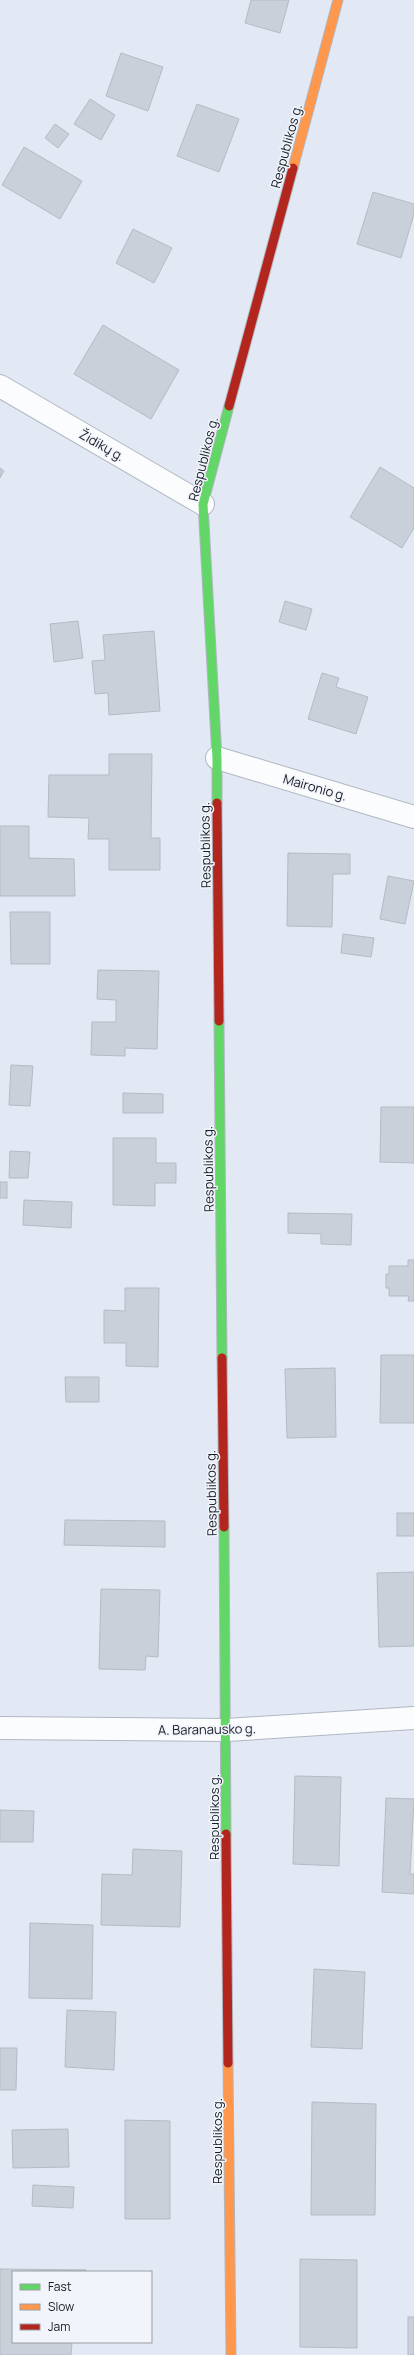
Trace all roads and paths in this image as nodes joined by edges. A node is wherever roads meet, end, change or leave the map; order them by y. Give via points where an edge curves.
1 (338, 0) edge
2 (0, 386) edge
3 (203, 504) junction
4 (217, 758) junction
5 (414, 817) edge
6 (414, 1718) edge
7 (0, 1728) edge
8 (227, 1730) junction
9 (232, 2355) edge

1 - 3 street, Respublikos g.
2 - 3 street, Židikų g.
3 - 4 street, Respublikos g.
4 - 5 street, Maironio g.
4 - 8 street, Respublikos g.
6 - 8 street, A. Baranausko g.
7 - 8 street, A. Baranausko g.
8 - 9 street, Respublikos g.

